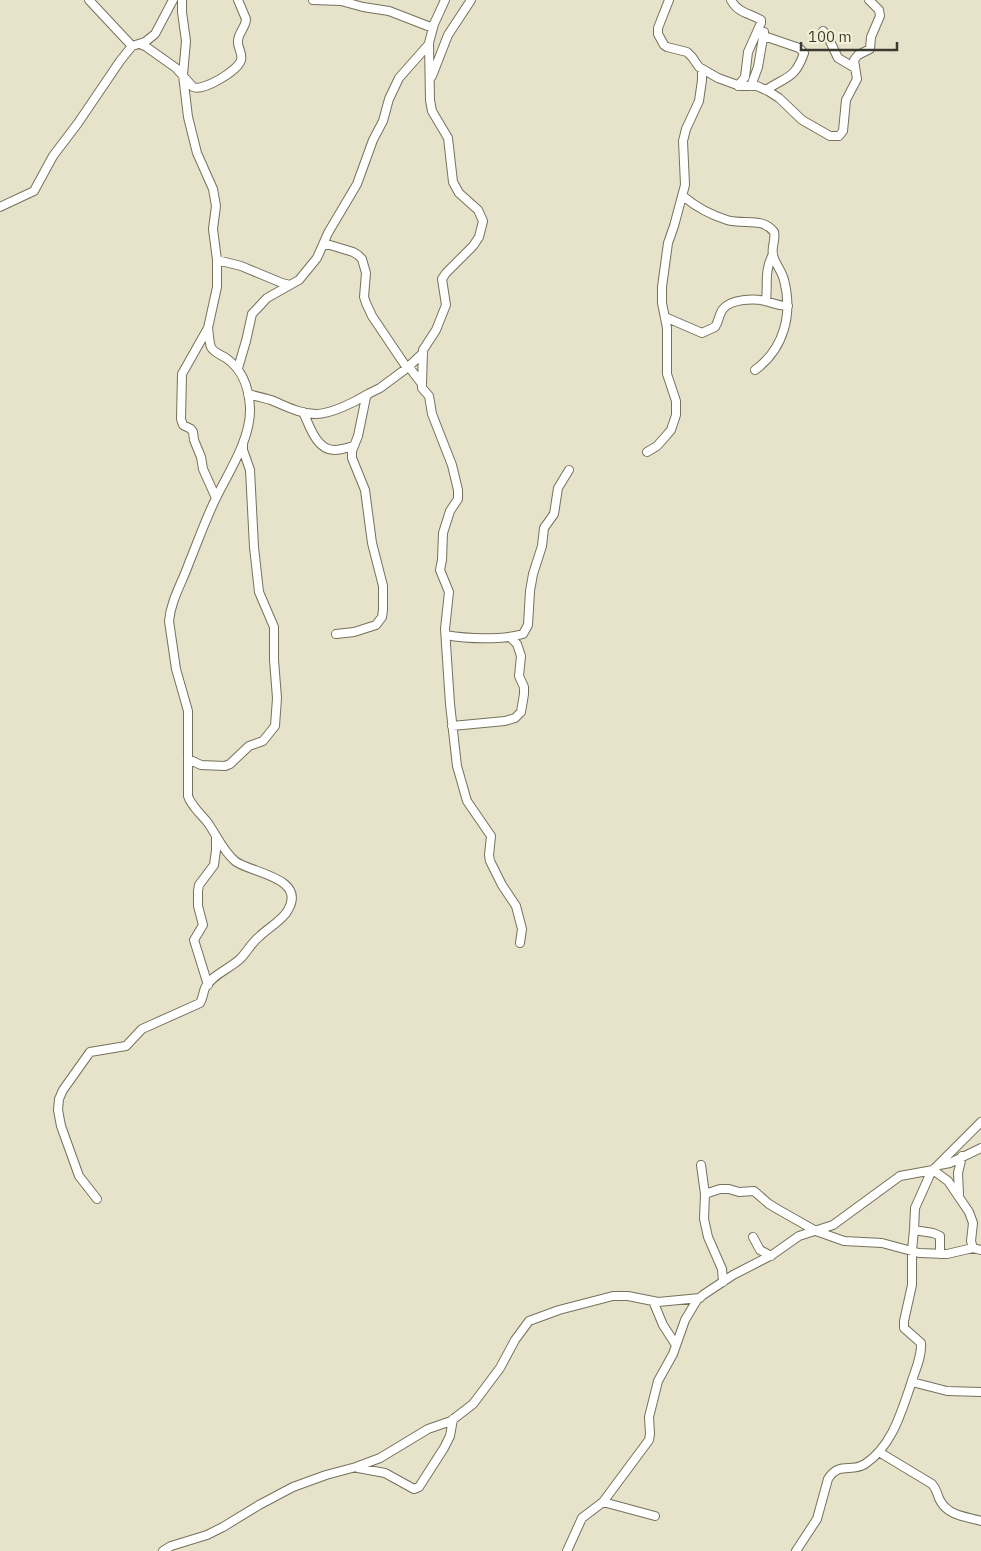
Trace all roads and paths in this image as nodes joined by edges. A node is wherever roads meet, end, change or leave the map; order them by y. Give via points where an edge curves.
1 (89, 0) edge
2 (173, 0) edge
3 (182, 0) edge
4 (238, 0) edge
5 (313, 0) edge
6 (445, 0) edge
7 (470, 0) edge
8 (669, 0) edge
9 (731, 0) edge
10 (869, 0) edge
11 (761, 23) junction
12 (433, 28) junction
13 (823, 32) dead end
14 (764, 36) junction
15 (429, 43) junction
16 (136, 45) junction
17 (855, 68) junction
18 (702, 69) junction
19 (183, 75) junction
20 (430, 82) junction
21 (738, 86) junction
22 (751, 86) junction
23 (766, 90) junction
24 (683, 196) junction
25 (0, 206) edge
26 (323, 245) junction
27 (773, 254) junction
28 (217, 260) junction
29 (290, 285) junction
30 (766, 301) junction
31 (788, 306) junction
32 (665, 317) junction
33 (208, 328) junction
34 (423, 353) junction
35 (238, 368) junction
36 (408, 368) junction
37 (755, 370) dead end
38 (422, 384) junction
39 (248, 394) junction
40 (368, 394) junction
41 (303, 412) junction
42 (243, 440) junction
43 (353, 446) junction
44 (647, 452) dead end
45 (569, 470) dead end
46 (216, 498) junction
47 (336, 634) dead end
48 (446, 635) junction
49 (510, 637) junction
50 (452, 726) junction
51 (188, 760) junction
52 (216, 836) junction
53 (520, 943) dead end
54 (208, 985) junction
55 (981, 1122) edge
56 (981, 1148) edge
57 (962, 1156) junction
58 (701, 1165) dead end
59 (935, 1168) junction
60 (705, 1194) junction
61 (960, 1198) junction
62 (97, 1200) dead end
63 (914, 1230) junction
64 (816, 1231) junction
65 (753, 1238) dead end
66 (977, 1249) edge
67 (912, 1250) junction
68 (940, 1254) junction
69 (771, 1256) junction
70 (723, 1282) junction
71 (700, 1298) junction
72 (653, 1301) junction
73 (676, 1345) junction
74 (912, 1382) junction
75 (981, 1392) edge
76 (453, 1419) junction
77 (879, 1452) junction
78 (356, 1467) junction
79 (603, 1502) junction
80 (655, 1516) dead end
81 (981, 1521) edge
82 (163, 1551) edge
83 (567, 1551) edge
84 (796, 1551) edge

1 - 16 street
2 - 16 street via 155,34
3 - 19 street via 186,41
4 - 19 street via 246,24 238,41 241,57 238,65 231,72 197,89
5 - 12 street via 341,1 389,11
6 - 12 street
7 - 20 street via 448,35
8 - 18 street via 658,28 662,43 667,48 687,52
9 - 11 street via 741,12 754,16
10 - 17 street via 879,10 880,16 871,37 870,49 856,57
11 - 14 street
11 - 21 street via 748,52 745,77
12 - 15 street
13 - 17 street via 838,58
14 - 22 street
14 - 23 street via 799,48 804,53 794,74
15 - 20 street
15 - 26 street via 396,83 357,184
16 - 19 street via 154,52
16 - 25 street via 53,156 34,191
17 - 23 street via 856,82 846,100 843,132 839,136 830,136 802,120
18 - 21 street
18 - 24 street via 699,101 683,141
19 - 28 street via 197,154 213,189
20 - 34 street via 432,110 448,138 452,182 478,210 483,221 473,246 442,279 446,305
21 - 22 street
22 - 23 street
24 - 27 street via 723,219 738,223 761,222 770,227 775,235
24 - 32 street via 664,262 662,303
26 - 29 street via 312,264
26 - 36 street via 353,252 362,260 366,273 366,303
27 - 30 street via 766,273
27 - 31 street via 784,277
28 - 29 street
28 - 33 street via 217,288
29 - 35 street via 267,298 252,314
30 - 31 street
30 - 32 street via 728,304 721,312 716,327 702,332
31 - 37 street via 778,344 771,356
32 - 44 street via 667,374 677,408 671,430
33 - 35 street via 213,350
33 - 46 street via 182,374 181,422 192,430
34 - 36 street
34 - 38 street
35 - 39 street
36 - 38 street
36 - 40 street
38 - 48 street via 429,396 458,490 458,499 450,511 442,540 440,570 449,592
39 - 41 street
39 - 42 street via 249,419
40 - 41 street via 356,402 324,413
40 - 43 street
41 - 43 street via 314,436 327,448 335,450
42 - 46 street via 236,461
42 - 51 street via 250,470 259,592 274,627 275,726 263,741 249,746 225,766 201,765
43 - 47 street via 352,458 365,490 382,586 383,610 376,625
45 - 49 street via 558,488 554,514 544,528 530,590 528,625 523,634
46 - 51 street via 178,587 169,621 176,669 188,711
48 - 49 street
48 - 50 street
49 - 50 street via 517,644 521,656 519,676 524,694 521,712 505,721
50 - 53 street via 463,792 472,811 491,836 490,861 516,906 522,929
51 - 52 street via 189,799
52 - 54 street via 216,859 199,886 198,906 203,925 194,940
52 - 54 street via 234,860 283,882 291,901 285,915
54 - 62 street via 198,1004 142,1029 126,1046 90,1052 63,1090 58,1110 61,1126 79,1176
55 - 59 street
56 - 57 street
57 - 59 street
57 - 61 street via 958,1173
58 - 60 street
59 - 61 street
59 - 63 street via 915,1208
59 - 64 street via 900,1176 833,1225
60 - 64 street via 720,1189 754,1191 769,1204
60 - 70 street via 704,1218 708,1237 722,1269
61 - 66 street via 972,1217
63 - 67 street
63 - 68 street via 940,1236
64 - 67 street via 844,1241 882,1243
64 - 69 street via 799,1236
65 - 69 street via 760,1250
66 - 68 street
67 - 68 street
67 - 74 street via 912,1285 904,1328 921,1343 921,1354
69 - 70 street
70 - 71 street
71 - 72 street
71 - 73 street via 685,1320
72 - 73 street
72 - 76 street via 612,1296 529,1321 473,1404
73 - 79 street via 658,1381 649,1417 649,1440
74 - 75 street via 947,1391
74 - 77 street via 893,1432
76 - 78 street via 428,1429 380,1458
76 - 78 street via 444,1448 419,1487 414,1489 385,1473
77 - 81 street via 932,1484 941,1502 953,1513
77 - 84 street via 859,1468 838,1468 832,1473 816,1519
78 - 82 street via 293,1487 207,1535
79 - 80 street
79 - 83 street via 582,1518

